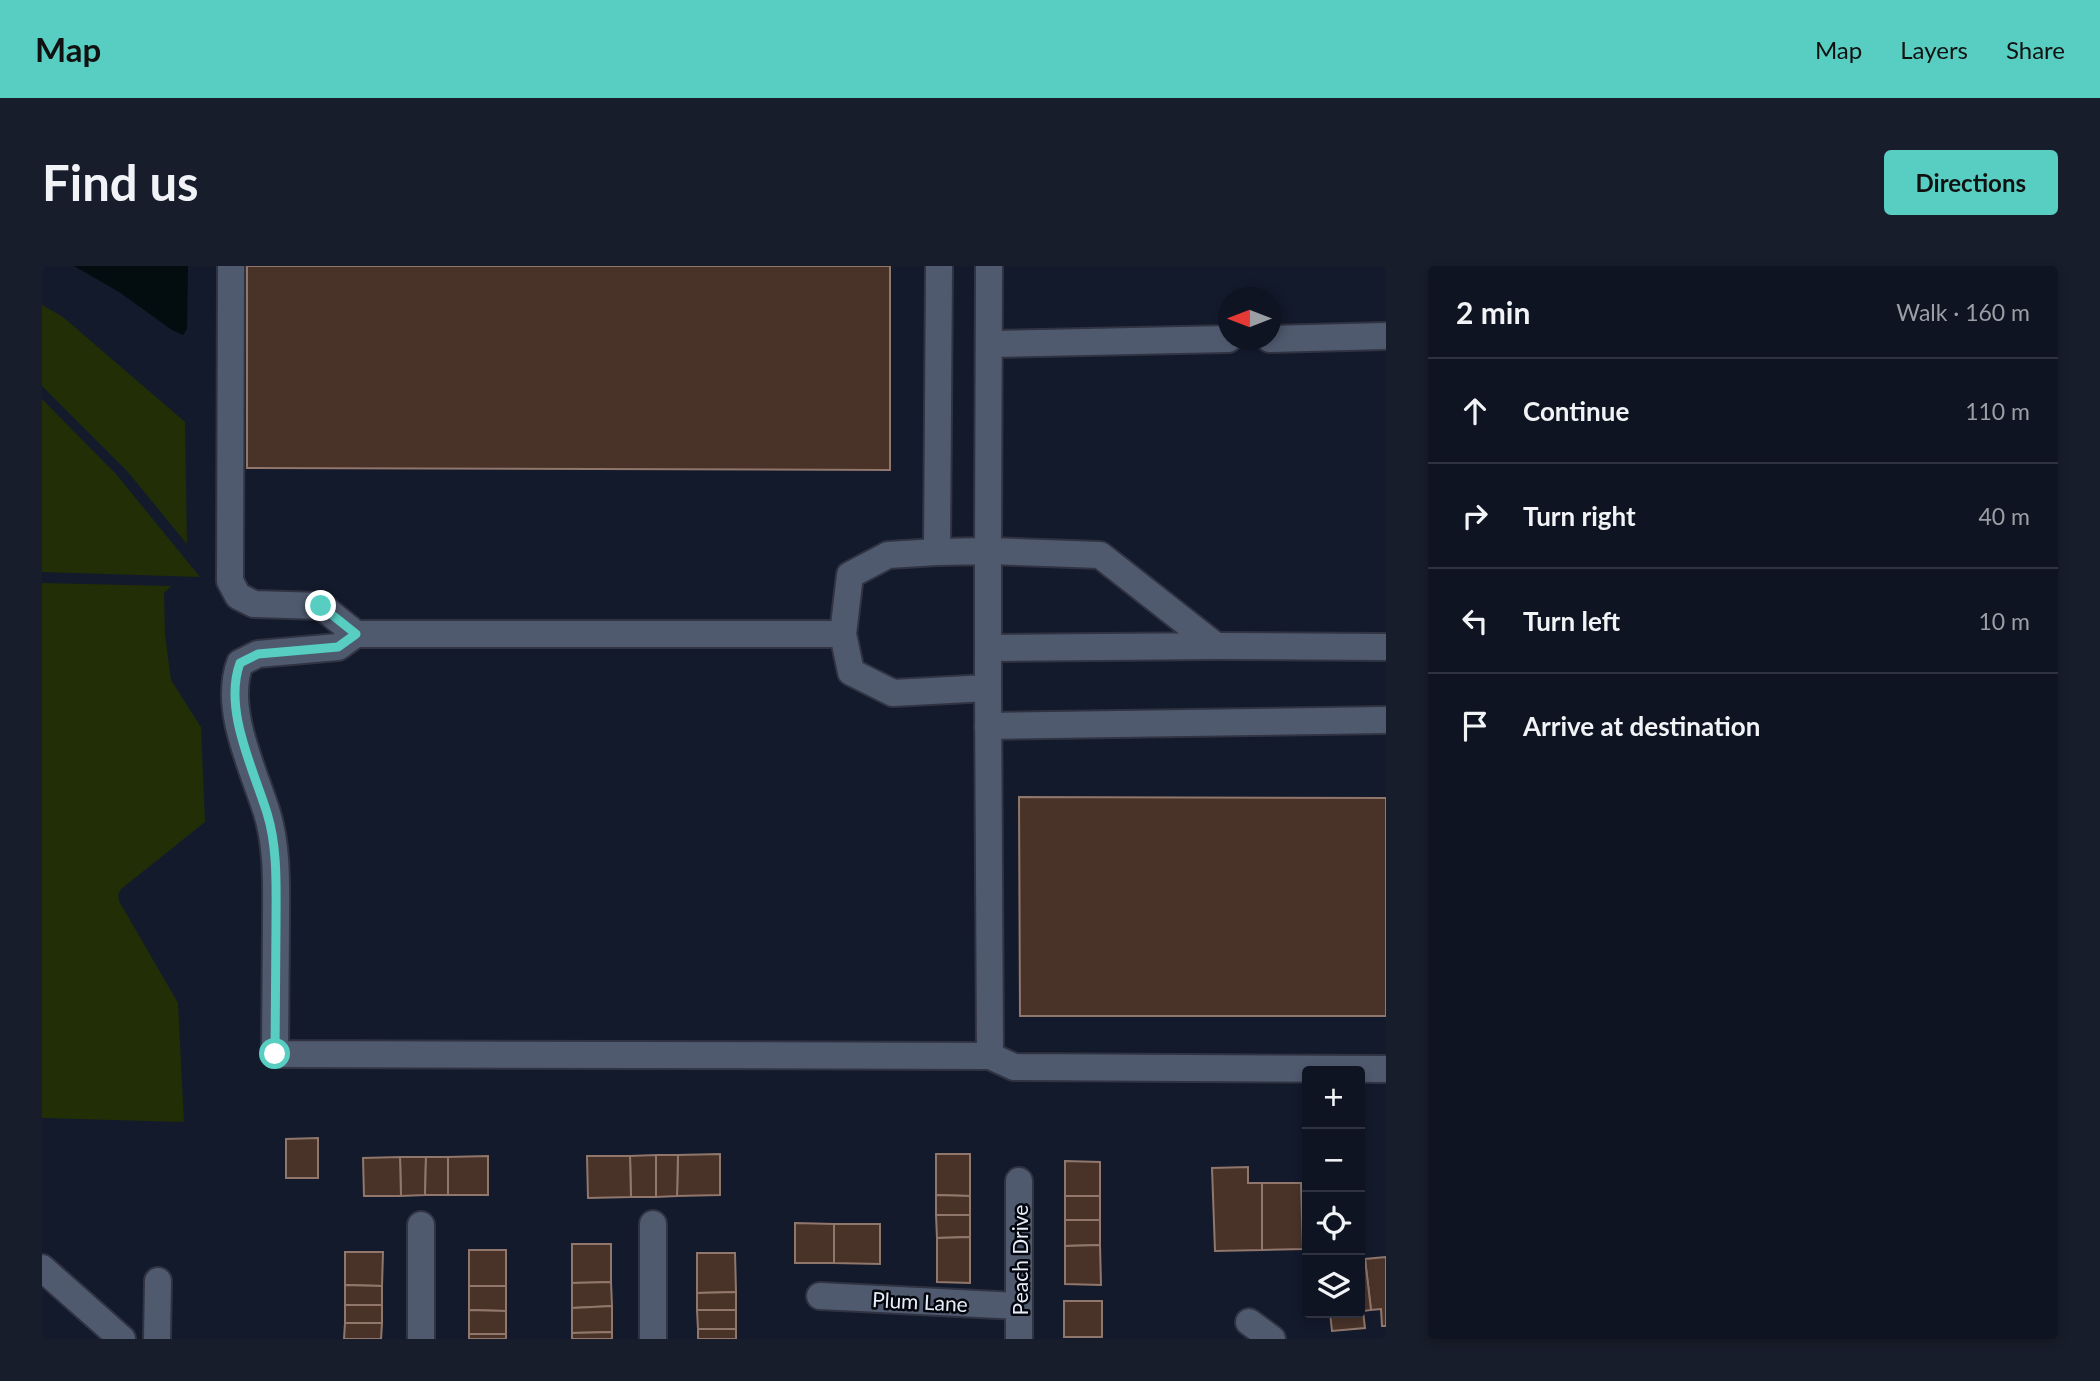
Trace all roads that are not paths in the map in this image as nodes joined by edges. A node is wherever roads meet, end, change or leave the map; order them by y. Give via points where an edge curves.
1 (231, 266) edge
2 (939, 266) edge
3 (989, 266) edge
4 (1386, 336) edge
5 (1281, 338) edge
6 (1218, 339) edge
7 (989, 344) junction
8 (988, 551) junction
9 (937, 552) junction
10 (356, 634) junction
11 (842, 634) junction
12 (1216, 646) junction
13 (988, 648) junction
14 (1386, 648) edge
15 (988, 688) junction
16 (1386, 720) edge
17 (988, 726) junction
18 (990, 1056) junction
19 (1386, 1069) edge
20 (1020, 1181) dead end
21 (653, 1224) dead end
22 (421, 1226) dead end
23 (42, 1268) edge
24 (158, 1281) dead end
25 (820, 1296) dead end
26 (1020, 1306) junction
27 (1249, 1322) dead end
28 (122, 1339) edge
29 (157, 1339) edge
30 (421, 1339) edge
31 (653, 1339) edge
32 (1019, 1339) edge
33 (1272, 1339) edge

1 - 10 street via 230,581 239,596 254,604 321,606
2 - 9 street
3 - 7 street
4 - 5 street
6 - 7 street
7 - 8 street
8 - 9 street
8 - 12 street via 1100,555
8 - 13 street
9 - 11 street via 888,555 850,575
10 - 11 street
10 - 18 street via 338,647 258,654 240,663 235,678 235,705 268,816 276,869 275,1054
11 - 15 street via 851,672 893,693
12 - 13 street
12 - 14 street
13 - 15 street
15 - 17 street
16 - 17 street
17 - 18 street
18 - 19 street via 1014,1068
20 - 26 street, Peach Drive
21 - 31 street
22 - 30 street
23 - 28 street
24 - 29 street
25 - 26 street, Plum Lane
26 - 32 street, Peach Drive
27 - 33 street

